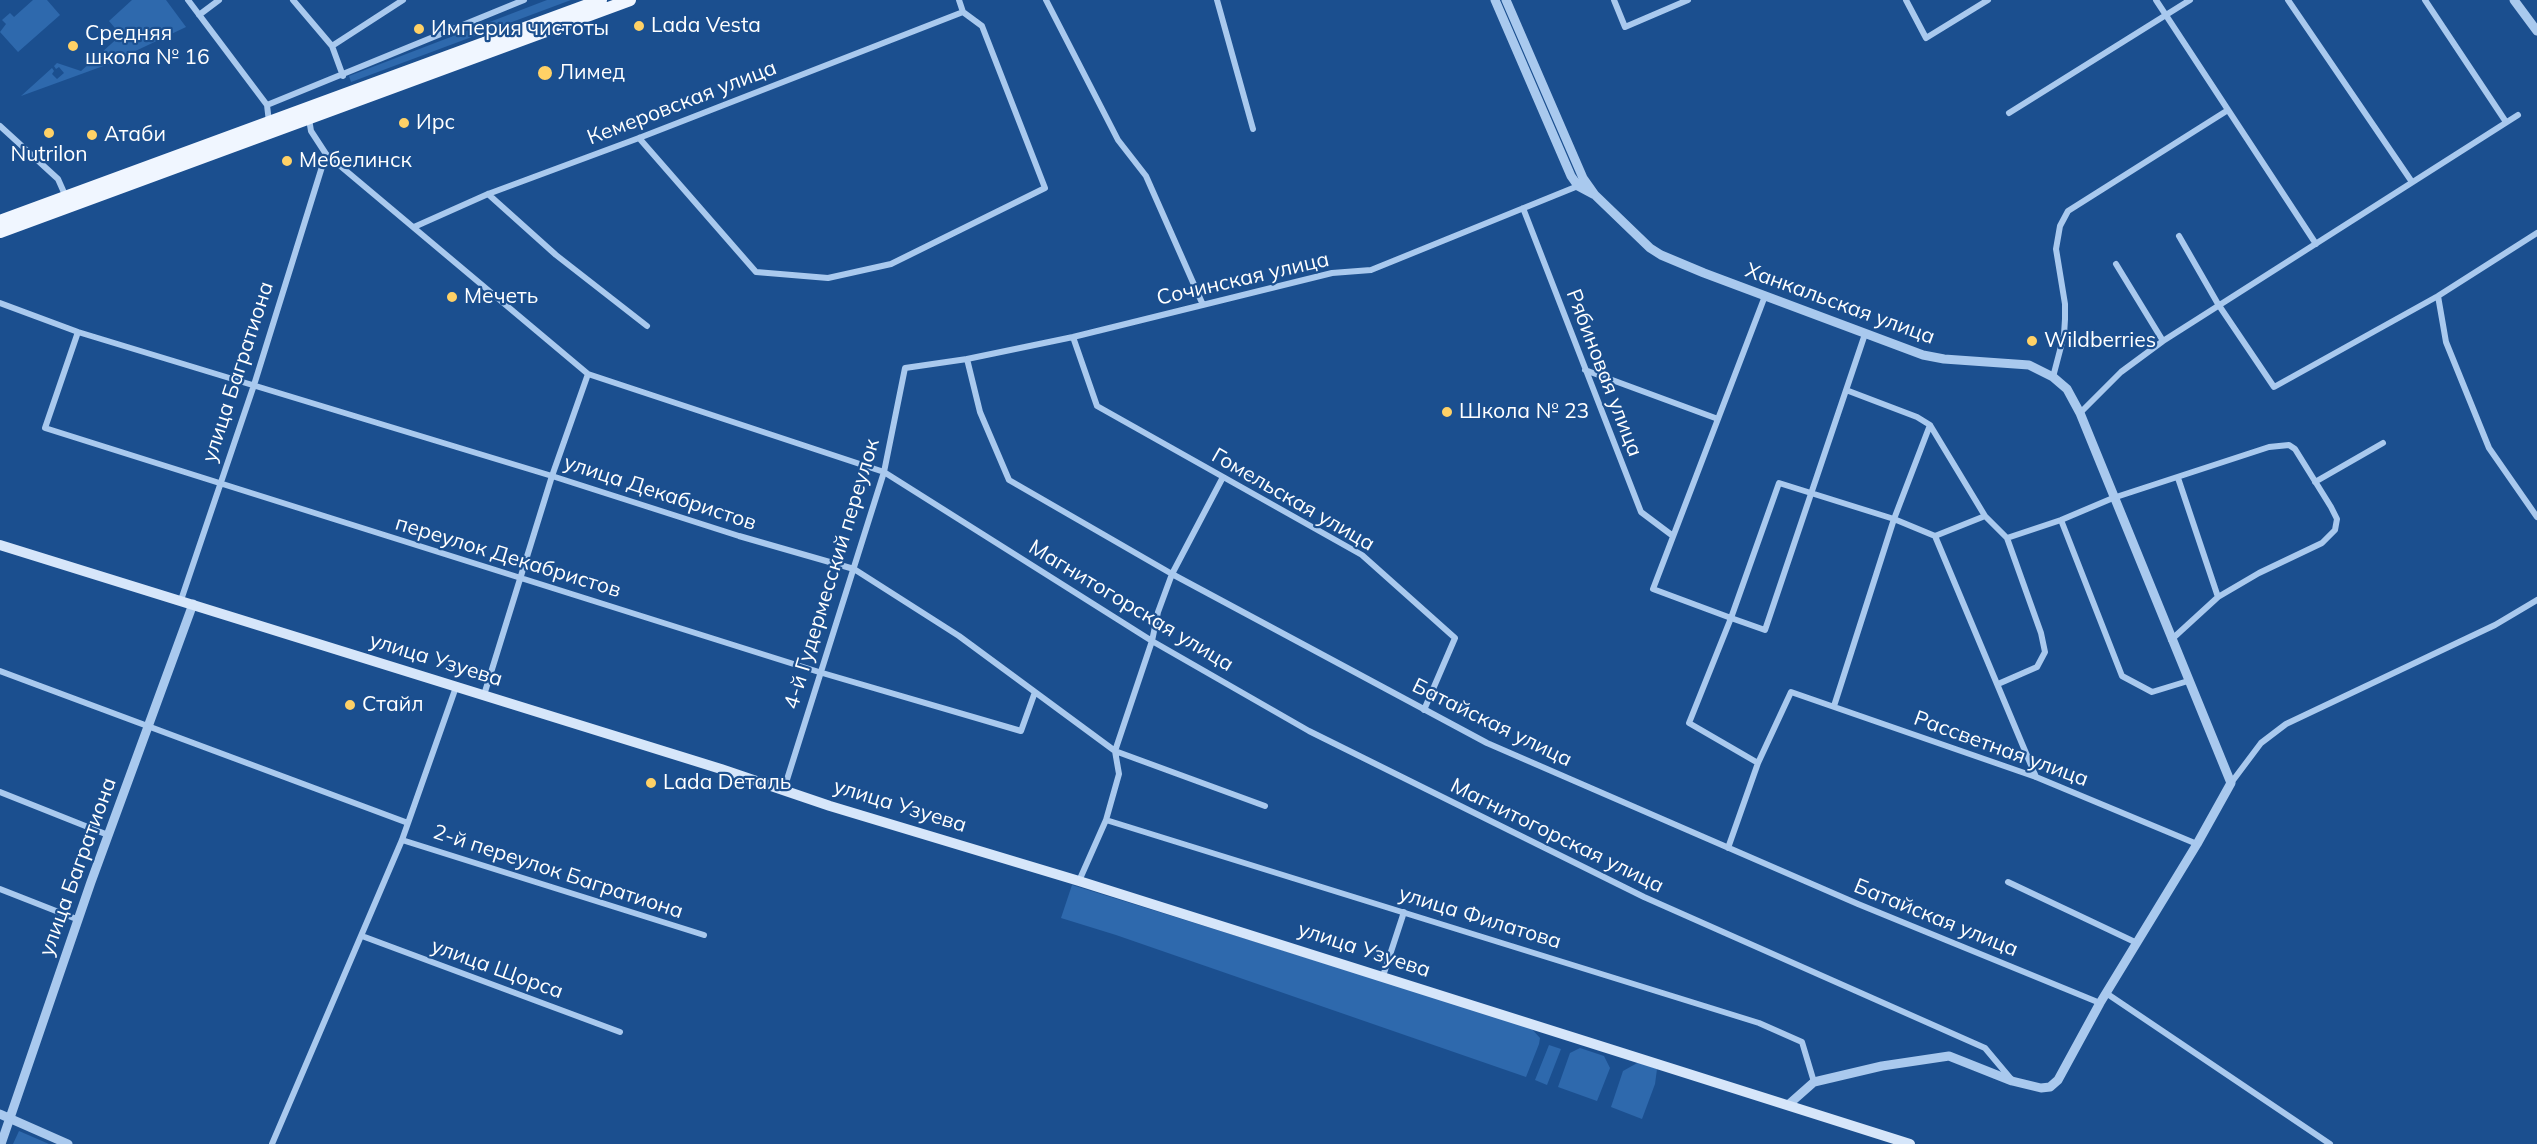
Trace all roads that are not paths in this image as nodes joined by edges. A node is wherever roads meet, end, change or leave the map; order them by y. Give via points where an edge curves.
1 (188, 0) edge
2 (219, 0) edge
3 (294, 0) edge
4 (403, 0) edge
5 (524, 0) edge
6 (601, 0) edge
7 (607, 0) edge
8 (630, 0) edge
9 (959, 0) edge
10 (1046, 0) edge
11 (1217, 0) edge
12 (1495, 0) edge
13 (1506, 0) edge
14 (1614, 0) edge
15 (1688, 0) edge
16 (1906, 0) edge
17 (1988, 0) edge
18 (2156, 0) edge
19 (2190, 0) edge
20 (2288, 0) edge
21 (2425, 0) edge
22 (2514, 0) edge
23 (963, 12) junction
24 (200, 15) junction
25 (590, 15) junction
26 (2166, 15) junction
27 (2537, 31) edge
28 (332, 46) junction
29 (343, 76) junction
30 (332, 98) junction
31 (267, 105) junction
32 (2228, 110) junction
33 (2009, 113) dead end
34 (2518, 115) dead end
35 (309, 119) junction
36 (270, 122) junction
37 (2506, 122) junction
38 (0, 126) edge
39 (1253, 129) dead end
40 (639, 138) junction
41 (249, 141) junction
42 (326, 154) junction
43 (2412, 182) junction
44 (1578, 186) junction
45 (488, 194) junction
46 (1595, 195) junction
47 (68, 202) junction
48 (1523, 208) junction
49 (0, 221) edge
50 (414, 227) junction
51 (0, 232) edge
52 (2537, 233) edge
53 (2179, 236) dead end
54 (2316, 244) junction
55 (2116, 264) dead end
56 (1765, 296) junction
57 (2439, 296) junction
58 (0, 303) edge
59 (2218, 304) junction
60 (1203, 305) junction
61 (647, 326) dead end
62 (78, 332) junction
63 (1865, 334) junction
64 (1072, 337) junction
65 (2163, 341) junction
66 (967, 358) junction
67 (905, 368) joint
68 (1585, 370) junction
69 (588, 374) junction
70 (2053, 377) junction
71 (254, 386) junction
72 (1846, 390) junction
73 (2080, 413) junction
74 (1718, 419) junction
75 (1930, 426) junction
76 (2383, 443) dead end
77 (884, 472) junction
78 (552, 476) junction
79 (1223, 477) junction
80 (2178, 478) junction
81 (2315, 482) junction
82 (221, 483) junction
83 (1812, 493) junction
84 (2113, 498) junction
85 (1985, 516) junction
86 (2537, 517) edge
87 (1894, 519) junction
88 (2061, 520) junction
89 (1935, 536) junction
90 (1673, 537) junction
91 (2007, 538) junction
92 (0, 545) edge
93 (854, 568) junction
94 (1172, 574) junction
95 (520, 578) junction
96 (2218, 597) junction
97 (181, 600) junction
98 (2537, 600) edge
99 (193, 604) junction
100 (1731, 618) junction
101 (2171, 640) junction
102 (1152, 641) junction
103 (0, 671) edge
104 (819, 672) junction
105 (2188, 681) junction
106 (1998, 684) junction
107 (456, 687) junction
108 (1035, 692) junction
109 (484, 695) junction
110 (1834, 706) junction
111 (1424, 710) junction
112 (148, 726) junction
113 (1115, 751) junction
114 (1758, 763) junction
115 (2036, 777) junction
116 (2230, 783) junction
117 (783, 789) junction
118 (0, 792) edge
119 (1265, 806) dead end
120 (1107, 820) junction
121 (408, 823) junction
122 (108, 835) junction
123 (402, 840) junction
124 (2197, 844) junction
125 (1728, 848) junction
126 (1079, 881) junction
127 (2008, 882) dead end
128 (0, 889) edge
129 (1404, 912) junction
130 (79, 920) junction
131 (704, 935) dead end
132 (362, 936) junction
133 (2137, 943) junction
134 (1383, 976) junction
135 (2106, 993) junction
136 (2100, 1003) junction
137 (620, 1032) dead end
138 (2012, 1081) junction
139 (1814, 1082) junction
140 (1788, 1105) junction
141 (5, 1116) edge
142 (1, 1144) edge
143 (68, 1144) edge
144 (272, 1144) edge
145 (1910, 1144) edge
146 (2330, 1144) edge

1 - 24 street
2 - 24 street
3 - 28 street
4 - 28 street
5 - 29 street
6 - 30 main road
7 - 25 street
8 - 25 main road
9 - 23 street
10 - 60 street via 1118,140 1146,176
11 - 39 street
12 - 44 street via 1570,176
13 - 46 street, Ханкальская улица via 1583,178
14 - 15 street via 1625,27
16 - 17 street via 1926,38
18 - 26 street
19 - 26 street
20 - 43 street
21 - 37 street
22 - 27 street
23 - 40 street, Кемеровская улица
23 - 40 street via 982,26 1045,188 891,264 828,278 756,272
24 - 31 street
25 - 35 main road
26 - 32 street
26 - 33 street
28 - 29 street
29 - 31 street
30 - 35 street
30 - 36 main road
31 - 36 street
32 - 54 street
32 - 70 street via 2068,211 2060,226 2056,249 2065,312 2064,335
34 - 37 street
35 - 41 main road
35 - 42 street, Магнитогорская улица via 311,131
36 - 41 street
36 - 47 main road
37 - 43 street
38 - 47 street via 58,179
40 - 45 street, Кемеровская улица
41 - 47 main road
42 - 50 street, Магнитогорская улица
42 - 71 street, улица Багратиона
43 - 54 street
44 - 46 street, Ханкальская улица
44 - 48 street, Сочинская улица
45 - 50 street, Кемеровская улица
45 - 61 street via 556,255
46 - 56 street, Ханкальская улица via 1660,255
47 - 49 main road
47 - 51 main road
48 - 60 street, Сочинская улица via 1371,270 1332,273
48 - 68 street, Рябиновая улица
50 - 69 street, Магнитогорская улица via 433,247
52 - 57 street
53 - 59 street
54 - 59 street
55 - 65 street
56 - 63 street, Ханкальская улица
56 - 74 street
57 - 59 street via 2274,387
57 - 86 street via 2446,342 2489,448
58 - 62 street, улица Декабристов
59 - 65 street
60 - 64 street, Сочинская улица
62 - 71 street, улица Декабристов
62 - 82 street, переулок Декабристов via 45,428
63 - 70 street, Ханкальская улица via 1923,355 2029,365
63 - 72 street
64 - 66 street, Сочинская улица
64 - 79 street, Гомельская улица via 1097,406
65 - 73 street via 2121,372
66 - 67 street, Сочинская улица
66 - 94 street, Батайская улица via 980,412 1009,480
67 - 77 street, 4-й Гудермесский переулок
68 - 74 street
68 - 90 street, Рябиновая улица via 1641,512
69 - 77 street, Магнитогорская улица
69 - 78 street
70 - 73 street, Ханкальская улица via 2067,389
71 - 78 street, улица Декабристов
71 - 82 street, улица Багратиона
72 - 75 street via 1917,417
72 - 83 street
73 - 84 street, Ханкальская улица
74 - 90 street
75 - 85 street
75 - 87 street
76 - 81 street
77 - 93 street, 4-й Гудермесский переулок
77 - 102 street, Магнитогорская улица
78 - 93 street, улица Декабристов
78 - 95 street
79 - 94 street
79 - 111 street, Гомельская улица via 1362,555 1455,638
80 - 81 street via 2280,444 2295,449
80 - 84 street
80 - 96 street
81 - 96 street via 2337,519 2335,530 2322,543
82 - 95 street, переулок Декабристов
82 - 97 street, улица Багратиона
83 - 87 street
83 - 100 street via 1779,483
83 - 100 street via 1765,630
84 - 88 street
84 - 101 street, Ханкальская улица
85 - 89 street
85 - 91 street
87 - 89 street
87 - 110 street
88 - 91 street
88 - 105 street via 2122,676 2152,692
89 - 106 street
90 - 100 street via 1653,589
91 - 106 street via 2045,652 2037,667
92 - 97 main road, улица Узуева
93 - 104 street, 4-й Гудермесский переулок
93 - 108 street, улица Декабристов via 959,636
94 - 102 street
94 - 111 street, Батайская улица
95 - 104 street, переулок Декабристов
95 - 109 street
96 - 101 street
97 - 99 main road, улица Узуева
98 - 116 street via 2495,625 2286,723 2261,743
99 - 107 main road, улица Узуева
99 - 112 street, улица Багратиона
100 - 114 street via 1689,723
101 - 105 street, Ханкальская улица
102 - 113 street
102 - 138 street, Магнитогорская улица via 1309,731 1499,827 1655,902 1985,1048
103 - 112 street
104 - 108 street, переулок Декабристов via 1021,731
104 - 117 street, 4-й Гудермесский переулок
105 - 116 street, Ханкальская улица
106 - 115 street
107 - 109 main road, улица Узуева
107 - 121 street
108 - 113 street, улица Декабристов
109 - 117 main road, улица Узуева
110 - 114 street, Рассветная улица via 1791,692
110 - 115 street, Рассветная улица
111 - 125 street, Батайская улица via 1488,743
112 - 121 street
112 - 122 street, улица Багратиона
113 - 119 street, улица Декабристов
113 - 120 street via 1119,774
114 - 125 street
115 - 124 street, Рассветная улица
116 - 124 street
117 - 126 main road, улица Узуева
118 - 122 street
120 - 126 street
120 - 129 street, улица Филатова
121 - 123 street
122 - 130 street, улица Багратиона
123 - 131 street, 2-й переулок Багратиона
123 - 132 street
124 - 133 street
125 - 136 street, Батайская улица
126 - 134 main road, улица Узуева
127 - 133 street
128 - 130 street
129 - 134 street
129 - 139 street, улица Филатова via 1759,1023 1802,1042
130 - 141 street, улица Багратиона
132 - 137 street, улица Щорса
132 - 144 street
133 - 135 street
134 - 140 main road, улица Узуева
135 - 136 street
135 - 146 street
136 - 138 street via 2058,1080 2041,1088
138 - 139 street via 1949,1056
139 - 140 street
140 - 145 main road, улица Узуева
141 - 142 street, улица Багратиона
141 - 143 street

